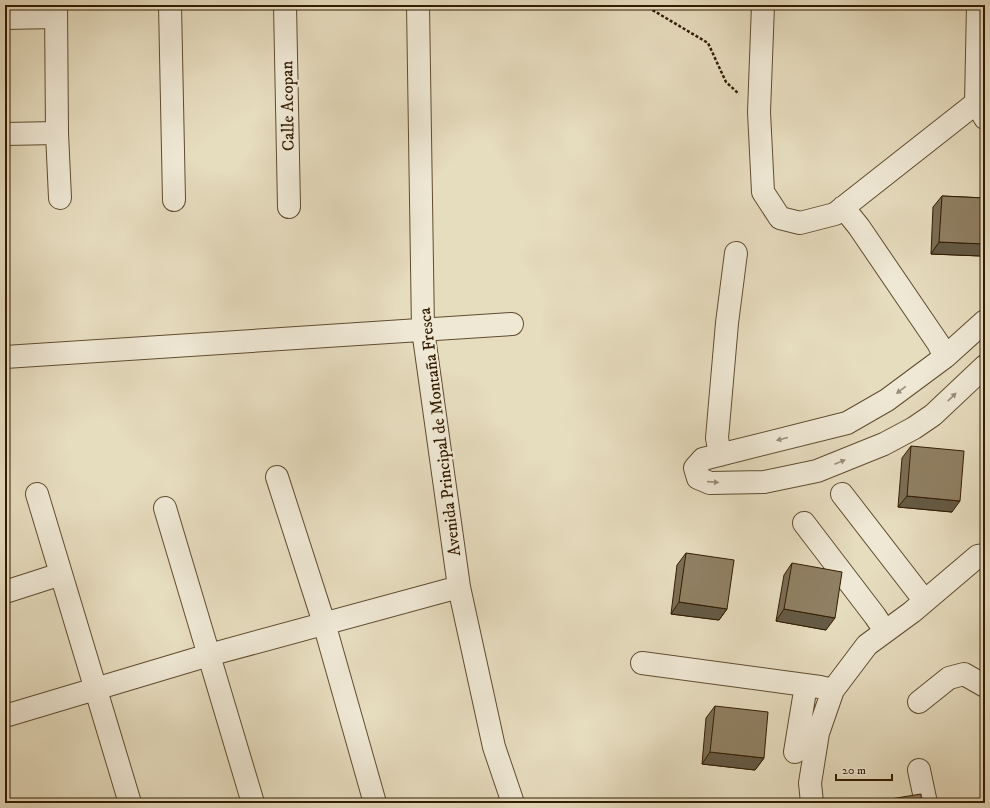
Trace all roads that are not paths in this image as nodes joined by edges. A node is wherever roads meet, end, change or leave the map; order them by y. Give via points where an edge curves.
1 (170, 5) edge
2 (285, 5) edge
3 (418, 5) edge
4 (763, 5) edge
5 (978, 5) edge
6 (56, 11) edge
7 (5, 18) edge
8 (980, 110) edge
9 (5, 134) edge
10 (57, 134) junction
11 (60, 198) dead end
12 (174, 200) dead end
13 (289, 207) dead end
14 (843, 207) junction
15 (736, 253) dead end
16 (985, 321) edge
17 (512, 324) dead end
18 (423, 330) junction
19 (5, 357) edge
20 (945, 357) junction
21 (985, 366) edge
22 (720, 454) junction
23 (277, 477) dead end
24 (37, 494) dead end
25 (842, 494) dead end
26 (165, 508) dead end
27 (804, 523) dead end
28 (985, 555) edge
29 (61, 574) junction
30 (459, 587) junction
31 (5, 592) edge
32 (924, 600) junction
33 (324, 624) junction
34 (885, 631) junction
35 (208, 655) junction
36 (642, 663) dead end
37 (806, 685) junction
38 (985, 686) edge
39 (96, 689) junction
40 (833, 690) junction
41 (919, 702) dead end
42 (5, 716) edge
43 (795, 752) dead end
44 (919, 770) dead end
45 (128, 803) edge
46 (253, 803) edge
47 (375, 803) edge
48 (513, 803) edge
49 (812, 803) edge
50 (926, 803) edge

1 - 12 street
2 - 13 street, Calle Acopan
3 - 18 street, Avenida Principal de Montaña Fresca
4 - 14 street via 759,112 763,192 780,218 800,222 835,214
5 - 8 street
6 - 7 street
6 - 10 street
8 - 14 street
9 - 10 street
10 - 11 street
14 - 20 street via 938,343
15 - 22 street via 717,430
16 - 20 street
17 - 18 street
18 - 19 street
18 - 30 street, Avenida Principal de Montaña Fresca
20 -> 22 street via 887,400 847,423
22 -> 21 street via 703,459 695,468 698,478 710,483 764,482 817,471 884,444 914,428 934,415
23 - 33 street
24 - 29 street
25 - 32 street
26 - 35 street
27 - 34 street
28 - 32 street via 978,556
29 - 31 street
29 - 39 street
30 - 33 street
30 - 48 street, Avenida Principal de Montaña Fresca via 494,747
32 - 34 street
33 - 35 street
33 - 47 street
34 - 40 street via 867,645
35 - 39 street
35 - 46 street
36 - 37 street
37 - 40 street
37 - 43 street
38 - 41 street via 964,674 949,678
39 - 42 street
39 - 45 street
40 - 49 street via 818,733 810,783
44 - 50 street

